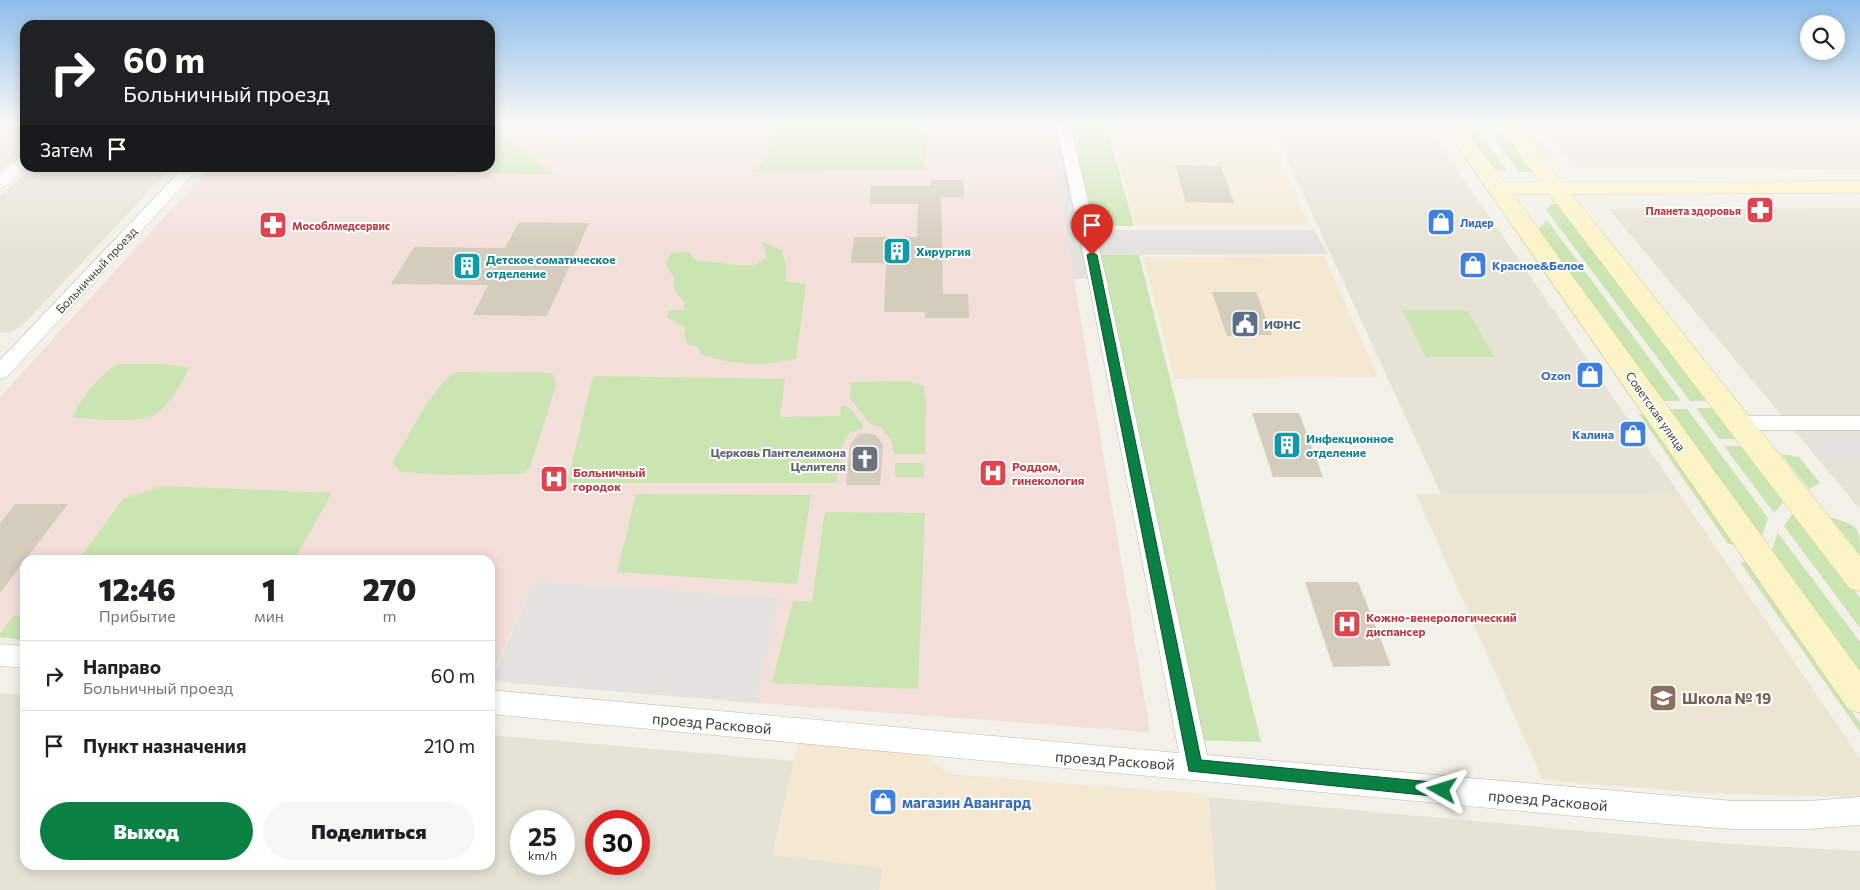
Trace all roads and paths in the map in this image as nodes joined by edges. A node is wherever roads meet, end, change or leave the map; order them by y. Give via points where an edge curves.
1 (19, 166) edge
2 (1072, 166) edge
3 (1482, 166) edge
4 (1540, 166) edge
5 (187, 172) edge
6 (0, 182) edge
7 (1498, 188) junction
8 (1558, 188) junction
9 (1860, 188) edge
10 (0, 372) edge
11 (1738, 423) junction
12 (1860, 423) edge
13 (1860, 579) edge
14 (0, 655) edge
15 (20, 657) edge
16 (1860, 698) edge
17 (495, 702) edge
18 (1194, 766) junction
19 (1860, 811) edge

1 - 6 street
2 - 18 street
3 - 7 main road, Советская улица
4 - 8 main road
5 - 10 street, Больничный проезд
7 - 8 main road
7 - 16 main road, Советская улица
8 - 9 main road
8 - 11 main road
11 - 12 street
11 - 13 main road
14 - 15 street
17 - 18 street, проезд Расковой via 1034,754
18 - 19 street, проезд Расковой via 1556,802 1695,812 1808,815

